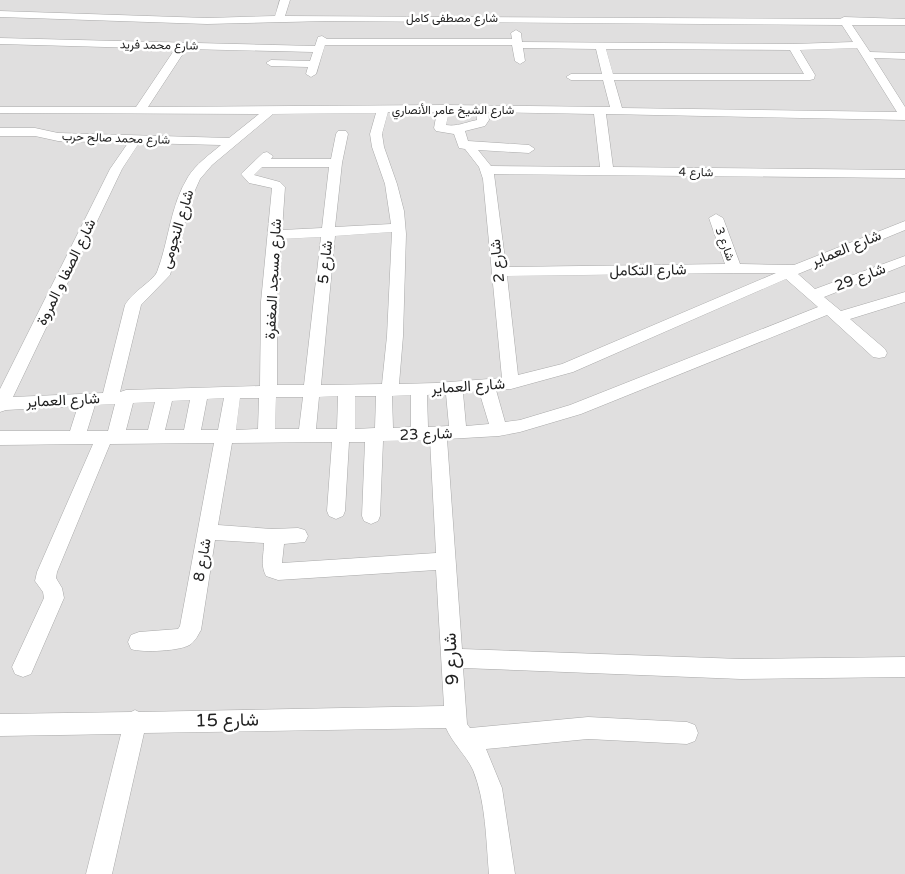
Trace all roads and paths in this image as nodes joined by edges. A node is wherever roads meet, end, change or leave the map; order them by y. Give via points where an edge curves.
1 (285, 0) edge
2 (0, 14) edge
3 (89, 17) junction
4 (279, 18) junction
5 (328, 18) junction
6 (514, 18) junction
7 (844, 20) junction
8 (905, 22) edge
9 (0, 41) edge
10 (66, 43) junction
11 (517, 43) junction
12 (183, 45) junction
13 (320, 45) junction
14 (600, 45) junction
15 (860, 45) junction
16 (793, 46) junction
17 (867, 55) junction
18 (905, 56) edge
19 (520, 61) dead end
20 (271, 63) dead end
21 (572, 77) dead end
22 (608, 77) junction
23 (444, 108) junction
24 (383, 109) junction
25 (0, 110) edge
26 (62, 110) junction
27 (140, 110) junction
28 (482, 110) junction
29 (270, 111) junction
30 (600, 112) junction
31 (617, 112) junction
32 (905, 116) edge
33 (458, 130) junction
34 (0, 132) edge
35 (44, 134) junction
36 (342, 134) dead end
37 (136, 139) junction
38 (232, 142) junction
39 (468, 145) junction
40 (529, 148) dead end
41 (336, 163) junction
42 (486, 170) junction
43 (607, 171) junction
44 (905, 174) edge
45 (716, 218) dead end
46 (905, 225) edge
47 (398, 228) junction
48 (328, 232) junction
49 (275, 235) junction
50 (905, 260) edge
51 (734, 269) junction
52 (793, 270) junction
53 (498, 272) junction
54 (814, 294) junction
55 (905, 297) edge
56 (835, 312) junction
57 (879, 352) dead end
58 (510, 383) junction
59 (486, 386) junction
60 (454, 389) junction
61 (312, 390) junction
62 (347, 390) junction
63 (387, 390) junction
64 (419, 390) junction
65 (233, 392) junction
66 (269, 392) junction
67 (200, 394) junction
68 (164, 395) junction
69 (118, 397) junction
70 (89, 398) junction
71 (0, 404) edge
72 (499, 430) junction
73 (439, 433) junction
74 (379, 435) junction
75 (266, 436) junction
76 (307, 436) junction
77 (344, 436) junction
78 (191, 437) junction
79 (225, 437) junction
80 (0, 438) edge
81 (76, 438) junction
82 (109, 438) junction
83 (155, 438) junction
84 (336, 510) dead end
85 (371, 516) dead end
86 (207, 532) junction
87 (298, 536) dead end
88 (272, 537) junction
89 (446, 561) junction
90 (139, 642) dead end
91 (451, 658) junction
92 (23, 667) dead end
93 (905, 667) edge
94 (455, 717) junction
95 (135, 721) junction
96 (0, 725) edge
97 (687, 734) dead end
98 (464, 740) junction
99 (99, 874) edge
100 (502, 874) edge

1 - 4 street
2 - 3 street, شارع مصطفى كامل
3 - 4 street, شارع مصطفى كامل via 207,21
3 - 10 street
4 - 5 street, شارع مصطفى كامل
5 - 6 street, شارع مصطفى كامل
5 - 13 street
6 - 7 street, شارع مصطفى كامل
6 - 11 street
7 - 8 street, شارع مصطفى كامل
7 - 15 street
9 - 10 street, شارع محمد فريد
10 - 12 street, شارع محمد فريد
11 - 13 street, شارع محمد فريد
11 - 14 street, شارع محمد فريد
11 - 19 street
12 - 13 street, شارع محمد فريد
12 - 27 street
13 - 20 street via 313,69
14 - 16 street, شارع محمد فريد
14 - 22 street
15 - 16 street, شارع محمد فريد
15 - 17 street
16 - 22 street via 810,77
17 - 18 street
17 - 32 street
21 - 22 street
22 - 31 street
23 - 24 street, شارع الشيخ عامر الأنصاري
23 - 28 street, شارع الشيخ عامر الأنصاري
23 - 33 street via 440,128
24 - 29 street, شارع الشيخ عامر الأنصاري
24 - 47 street via 376,134 395,202
25 - 26 street, شارع الشيخ عامر الأنصاري
26 - 27 street, شارع الشيخ عامر الأنصاري
26 - 35 street
27 - 29 street, شارع الشيخ عامر الأنصاري
28 - 30 street, شارع الشيخ عامر الأنصاري
28 - 33 street via 481,123
29 - 38 street, شارع النجومى
30 - 31 street, شارع الشيخ عامر الأنصاري
30 - 43 street
31 - 32 street, شارع الشيخ عامر الأنصاري
33 - 39 street, شارع 2 via 461,144
34 - 35 street, شارع محمد صالح حرب
35 - 37 street, شارع محمد صالح حرب
36 - 41 street, شارع 5
37 - 38 street, شارع محمد صالح حرب
37 - 71 street, شارع الصفا و المروة via 116,169
38 - 69 street, شارع النجومى via 208,162 189,187 163,275 133,305
39 - 40 street
39 - 42 street, شارع 2
41 - 48 street, شارع 5
41 - 49 street, شارع مسجد المغفرة via 263,159 248,172 251,179 279,185
42 - 43 street, شارع 4
42 - 53 street, شارع 2
43 - 44 street, شارع 4
45 - 51 street, شارع 3
46 - 52 street, شارع العماير
47 - 48 street
47 - 63 street via 397,292
48 - 49 street
48 - 61 street, شارع 5
49 - 66 street, شارع مسجد المغفرة via 269,302
50 - 54 street, شارع 29
51 - 52 street, شارع التكامل
51 - 53 street, شارع التكامل
52 - 54 street
52 - 58 street, شارع العماير via 576,365
53 - 58 street, شارع 2
54 - 56 street
55 - 56 street, شارع 23
56 - 57 street
56 - 72 street, شارع 23 via 575,410
58 - 59 street, شارع العماير
59 - 60 street, شارع العماير
59 - 72 street
60 - 64 street, شارع العماير
60 - 73 street
61 - 62 street, شارع العماير
61 - 66 street, شارع العماير
61 - 76 street, شارع 5
62 - 63 street, شارع العماير
62 - 77 street
63 - 64 street, شارع العماير
63 - 74 street
64 - 73 street
65 - 66 street, شارع العماير
65 - 67 street, شارع العماير
65 - 79 street, شارع 8
66 - 75 street, شارع مسجد المغفرة
67 - 68 street, شارع العماير
67 - 78 street
68 - 69 street, شارع العماير
68 - 83 street
69 - 70 street, شارع العماير
69 - 82 street, شارع النجومى
70 - 71 street, شارع العماير
70 - 81 street
72 - 73 street, شارع 23
73 - 74 street, شارع 23
73 - 89 street, شارع 9
74 - 77 street, شارع 23
74 - 85 street
75 - 76 street, شارع 23
75 - 79 street, شارع 23
76 - 77 street, شارع 23
77 - 84 street
78 - 79 street, شارع 23
78 - 83 street, شارع 23
79 - 86 street, شارع 8
80 - 81 street, شارع 23
81 - 82 street, شارع 23
82 - 83 street, شارع 23
82 - 92 street, شارع النجومى via 47,572 45,581 52,588 54,598
86 - 88 street
86 - 90 street, شارع 8 via 187,635 178,639
87 - 88 street
88 - 89 street via 271,568 278,572
89 - 91 street, شارع 9
91 - 93 street via 741,669
91 - 94 street, شارع 9
94 - 95 street, شارع 15
94 - 98 street, شارع 9
95 - 96 street, شارع 15
95 - 99 street
97 - 98 street via 588,728
98 - 100 street, شارع 9 via 477,755 487,780

